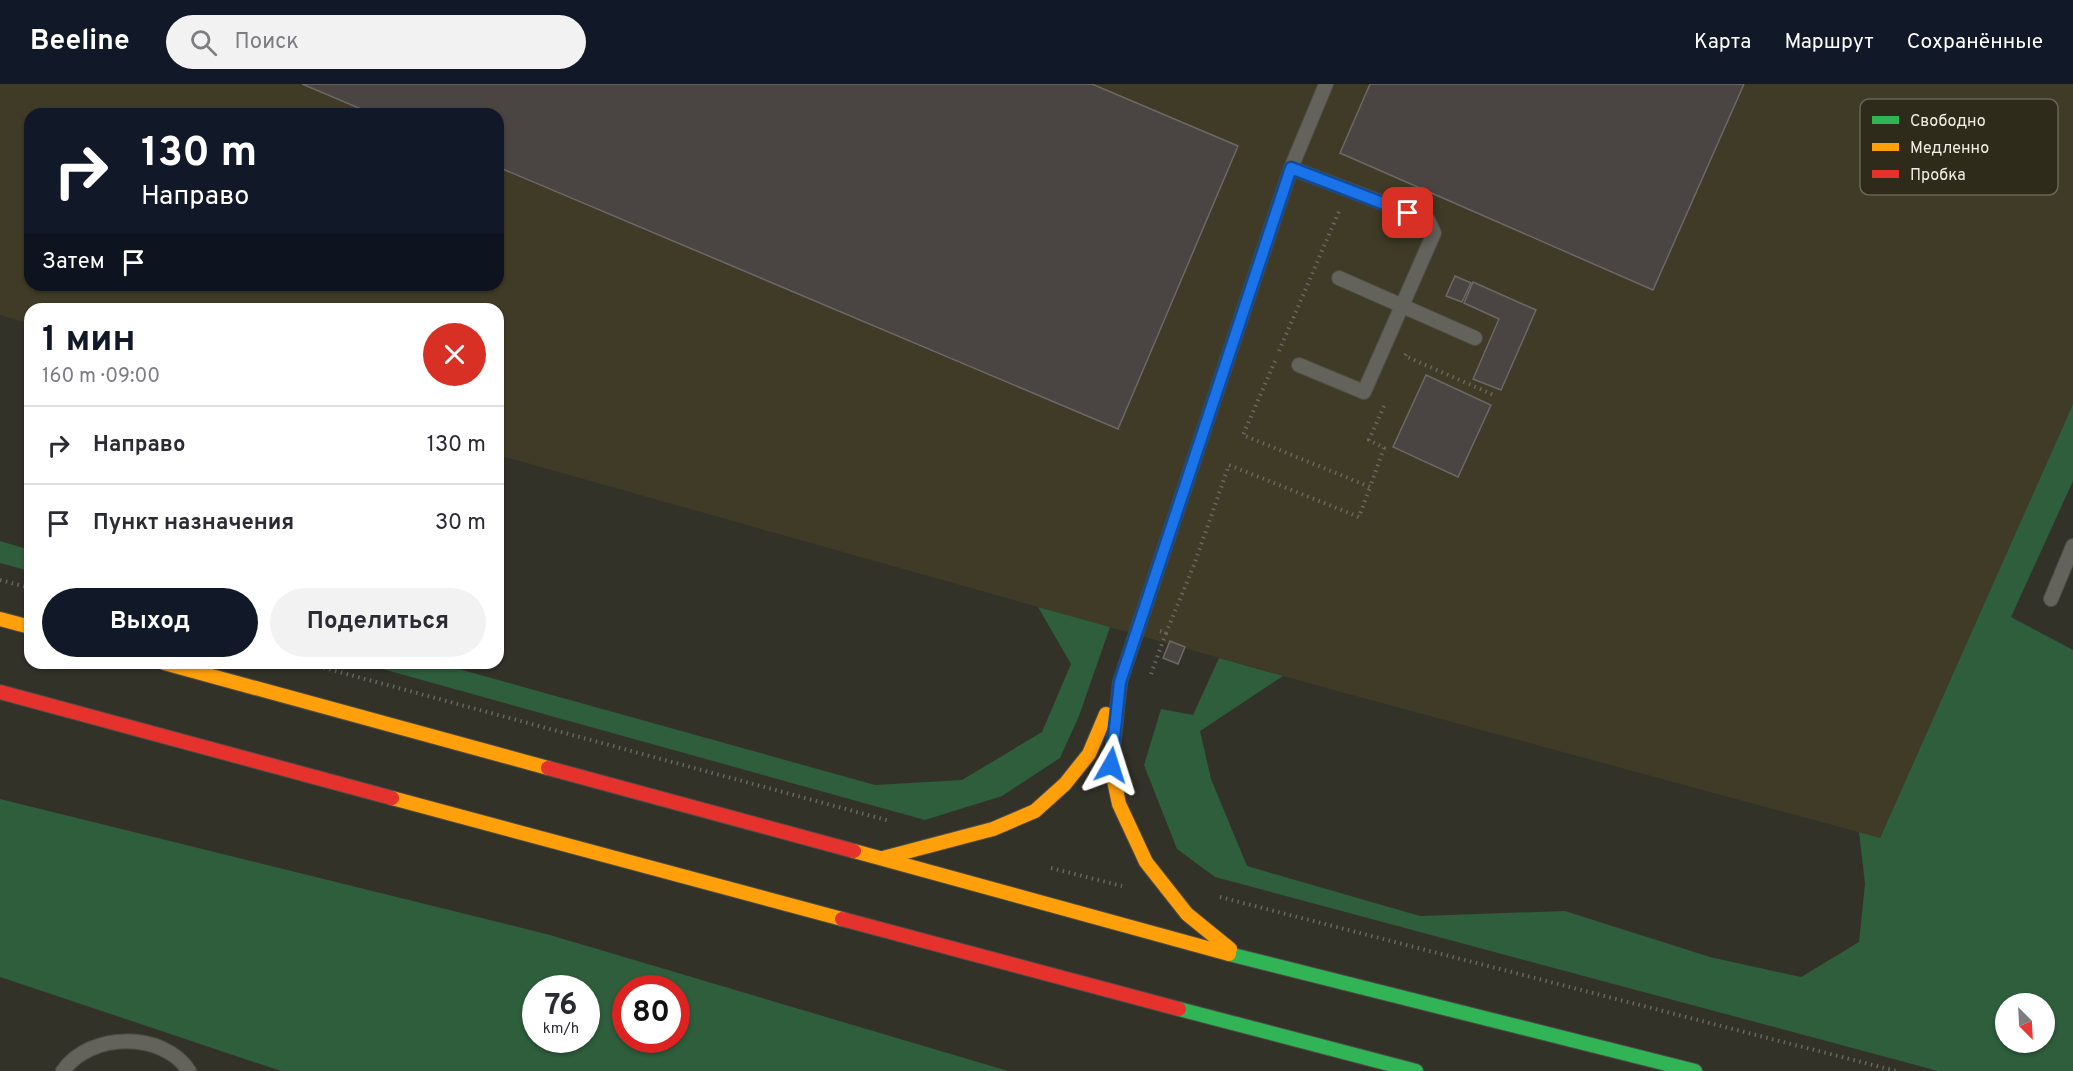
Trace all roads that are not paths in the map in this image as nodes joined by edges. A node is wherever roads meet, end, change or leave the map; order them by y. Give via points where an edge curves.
1 (1326, 84) edge
2 (1291, 168) junction
3 (1339, 278) dead end
4 (1403, 307) junction
5 (1475, 338) dead end
6 (1299, 365) dead end
7 (2073, 546) edge
8 (2051, 599) dead end
9 (0, 619) edge
10 (24, 625) edge
11 (186, 669) edge
12 (1120, 682) junction
13 (0, 692) edge
14 (882, 858) junction
15 (1238, 956) junction
16 (63, 1071) edge
17 (189, 1071) edge
18 (1416, 1071) edge
19 (1695, 1071) edge

1 - 2 lane
2 - 4 lane via 1428,220 1434,233
2 - 12 lane
3 - 4 lane
4 - 5 lane
4 - 6 lane via 1364,392
7 - 8 lane
9 - 10 highway
11 - 14 highway
12 - 14 highway via 1089,754 1065,784 1035,811 993,829
12 - 15 highway via 1111,765 1119,804 1146,862 1187,914
13 - 18 highway
14 - 15 highway
15 - 19 highway
16 - 17 lane via 87,1051 112,1041 139,1042 165,1050

